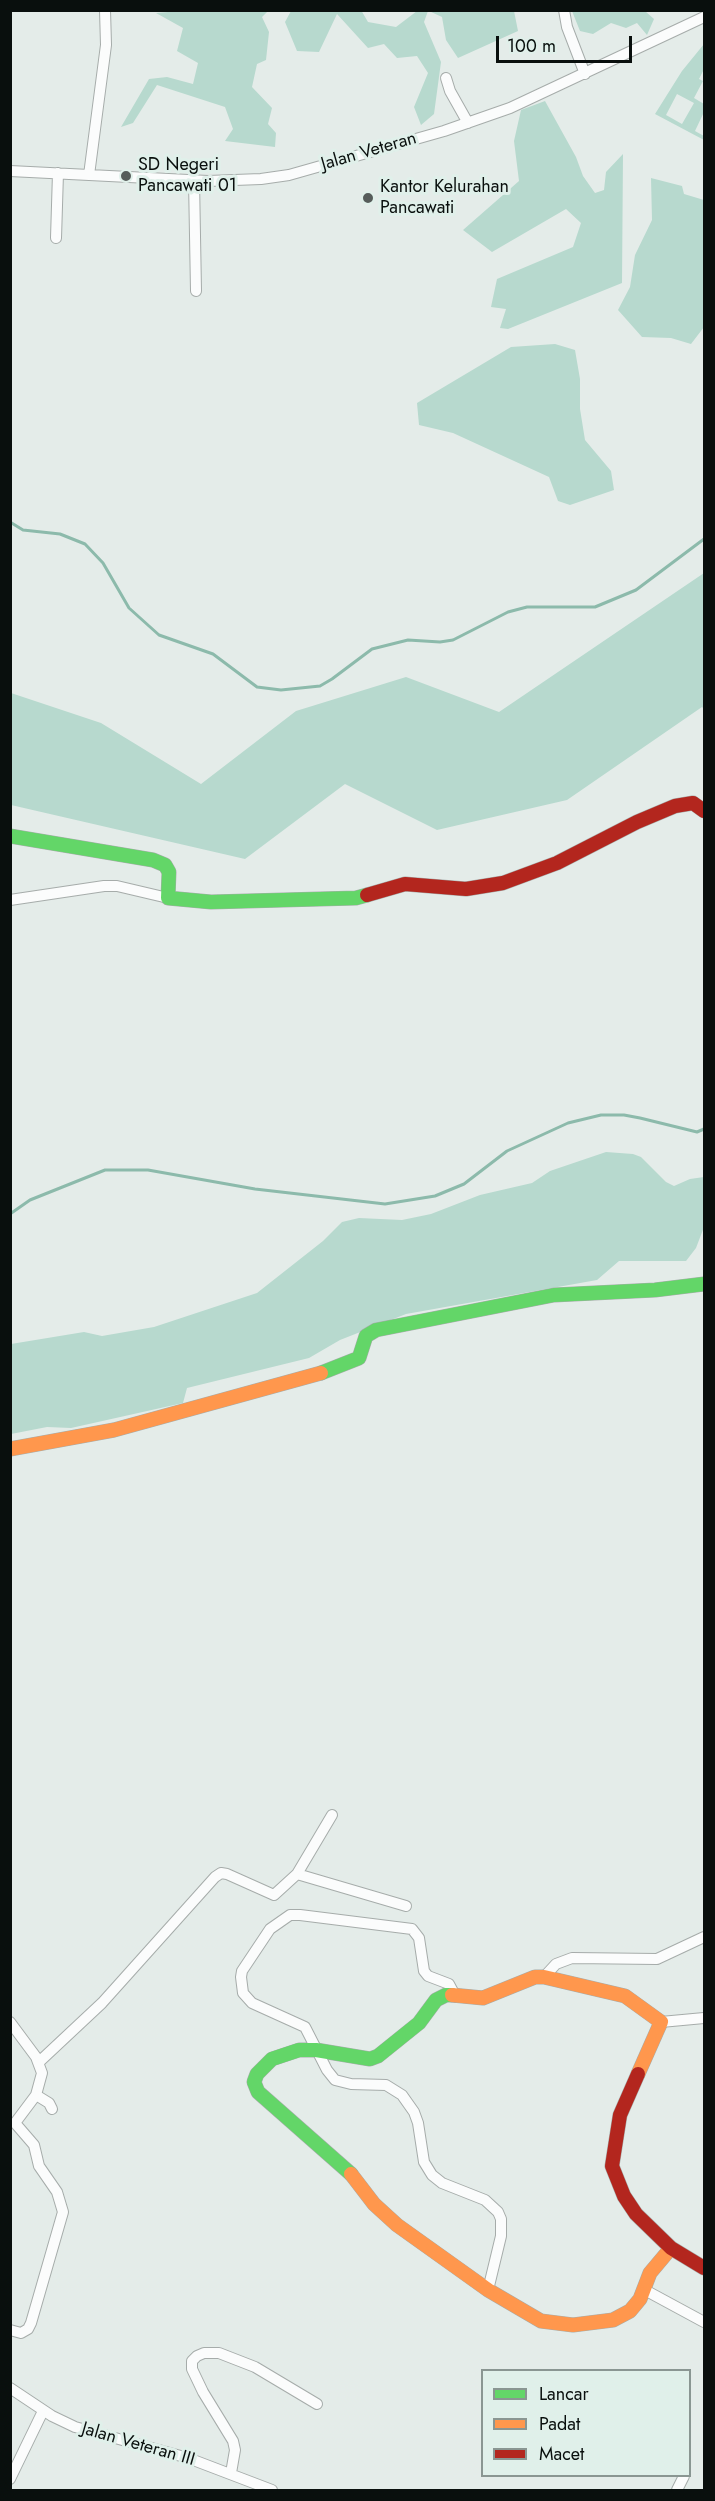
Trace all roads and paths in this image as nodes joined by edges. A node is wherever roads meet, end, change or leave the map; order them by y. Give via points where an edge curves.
1 (105, 10) edge
2 (564, 10) edge
3 (705, 18) edge
4 (585, 74) junction
5 (446, 78) dead end
6 (468, 123) junction
7 (10, 171) edge
8 (58, 173) junction
9 (90, 175) junction
10 (194, 180) junction
11 (56, 238) dead end
12 (196, 291) dead end
13 (705, 811) edge
14 (10, 836) edge
15 (168, 898) junction
16 (10, 900) edge
17 (705, 1284) edge
18 (10, 1449) edge
19 (332, 1815) dead end
20 (297, 1874) junction
21 (406, 1906) dead end
22 (705, 1937) edge
23 (544, 1977) junction
24 (456, 1997) junction
25 (705, 2018) edge
26 (10, 2022) edge
27 (661, 2022) junction
28 (316, 2050) junction
29 (39, 2062) junction
30 (36, 2095) junction
31 (52, 2109) dead end
32 (13, 2124) edge
33 (671, 2248) junction
34 (705, 2268) edge
35 (643, 2289) junction
36 (488, 2290) junction
37 (705, 2322) edge
38 (10, 2330) edge
39 (10, 2388) edge
40 (317, 2404) dead end
41 (43, 2411) junction
42 (231, 2473) junction
43 (10, 2479) edge
44 (272, 2490) edge

1 - 9 street via 106,45
2 - 4 street
3 - 4 street, Jalan Veteran
4 - 6 street, Jalan Veteran
5 - 6 street
6 - 10 street, Jalan Veteran via 289,175
7 - 8 street, Jalan Veteran
8 - 9 street, Jalan Veteran
8 - 11 street
9 - 10 street, Jalan Veteran
10 - 12 street
13 - 15 street via 693,803 675,806 557,863 490,886 466,889 405,884 356,898 211,902
14 - 15 street via 153,860 170,872
15 - 16 street via 104,886
17 - 18 street via 554,1295 372,1331 364,1339 359,1358 305,1380 114,1430
19 - 20 street
20 - 21 street
20 - 29 street via 274,1895 227,1874 215,1877 102,2003
22 - 23 street via 657,1959 572,1958 556,1964
23 - 24 street via 483,1998
23 - 27 street via 625,1996
24 - 28 street via 441,1996 419,2023 378,2056 370,2059
24 - 28 street via 449,1984 424,1971 419,1938 412,1929 290,1915 270,1929 242,1971 241,1987 256,2006 305,2027
25 - 27 street
26 - 29 street
27 - 33 street via 620,2115 612,2166 636,2214
28 - 36 street via 335,2080 386,2085 402,2095 414,2112 424,2162 432,2175 454,2189 485,2200 498,2212 501,2236
28 - 36 street via 272,2058 257,2074 254,2082 258,2092 347,2168 374,2204 397,2225
29 - 30 street via 42,2073
30 - 31 street
30 - 32 street
32 - 38 street via 34,2145 39,2166 57,2192 63,2212 31,2324 21,2333
33 - 34 street
33 - 35 street via 650,2273
35 - 36 street via 630,2311 613,2320 573,2325 541,2321
35 - 37 street
39 - 41 street, Jalan Veteran III
40 - 42 street via 255,2367 219,2353 197,2356 192,2369 233,2441
41 - 42 street, Jalan Veteran III via 75,2427
41 - 43 street
42 - 44 street, Jalan Veteran III

